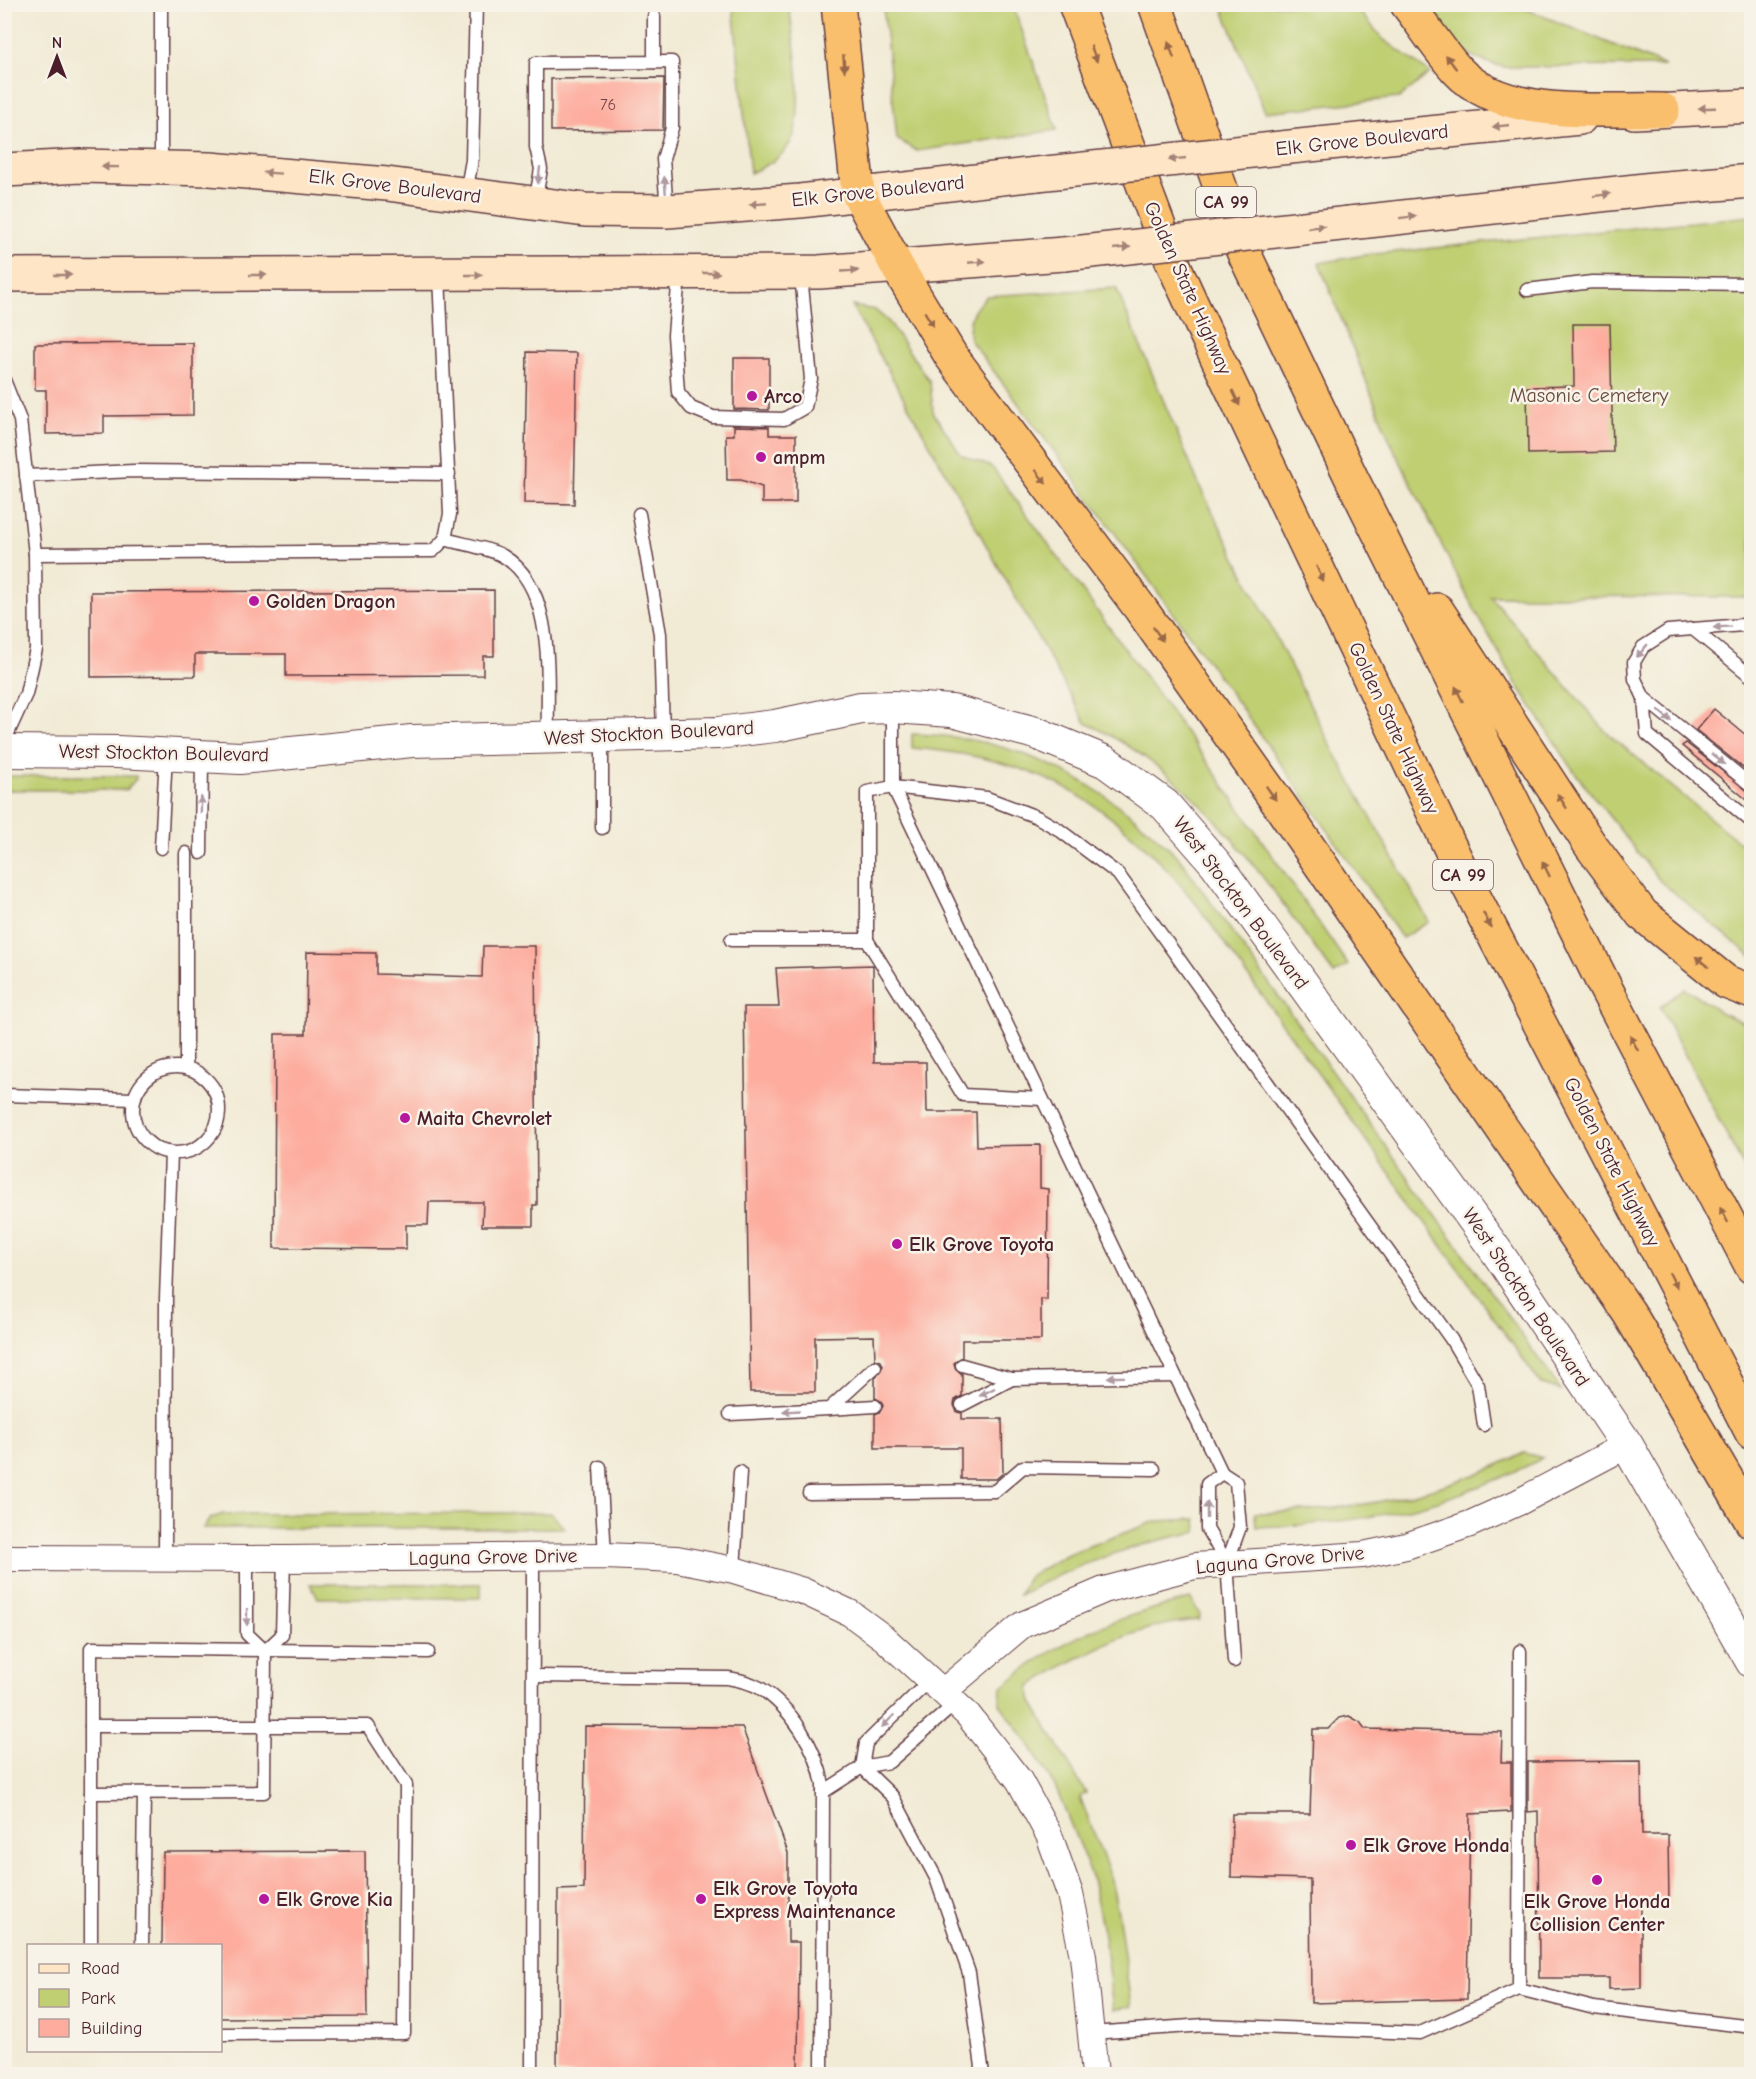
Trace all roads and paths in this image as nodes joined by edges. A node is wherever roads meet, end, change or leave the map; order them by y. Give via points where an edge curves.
1 (161, 4) edge
2 (476, 4) edge
3 (838, 4) edge
4 (1076, 4) edge
5 (1155, 4) edge
6 (1407, 4) edge
7 (654, 16) dead end
8 (654, 62) junction
9 (1752, 106) edge
10 (1663, 110) junction
11 (161, 168) junction
12 (4, 170) edge
13 (1752, 181) edge
14 (858, 193) junction
15 (466, 194) junction
16 (535, 204) junction
17 (668, 211) junction
18 (898, 268) junction
19 (801, 272) junction
20 (679, 273) junction
21 (4, 275) edge
22 (439, 275) junction
23 (1752, 284) edge
24 (1527, 290) dead end
25 (4, 380) edge
26 (449, 474) junction
27 (26, 476) junction
28 (1351, 477) junction
29 (639, 514) dead end
30 (445, 540) junction
31 (35, 554) junction
32 (1693, 629) junction
33 (1752, 629) edge
34 (1752, 677) edge
35 (1644, 698) junction
36 (893, 707) junction
37 (663, 735) junction
38 (602, 736) junction
39 (548, 737) junction
40 (4, 742) edge
41 (4, 751) edge
42 (166, 755) junction
43 (202, 757) junction
44 (1752, 786) edge
45 (893, 787) junction
46 (1752, 822) edge
47 (602, 828) dead end
48 (161, 848) dead end
49 (186, 853) dead end
50 (201, 853) dead end
51 (731, 940) dead end
52 (867, 940) junction
53 (1752, 992) edge
54 (186, 1068) junction
55 (4, 1095) edge
56 (134, 1099) junction
57 (1042, 1099) junction
58 (171, 1153) junction
59 (1752, 1267) edge
60 (962, 1365) dead end
61 (875, 1367) dead end
62 (1175, 1376) junction
63 (1012, 1380) junction
64 (962, 1405) dead end
65 (875, 1406) dead end
66 (829, 1409) junction
67 (730, 1414) dead end
68 (1484, 1425) dead end
69 (1752, 1433) edge
70 (1627, 1445) junction
71 (600, 1467) dead end
72 (1154, 1469) dead end
73 (740, 1472) dead end
74 (1222, 1473) junction
75 (809, 1493) dead end
76 (1752, 1522) edge
77 (606, 1556) junction
78 (533, 1557) junction
79 (4, 1558) edge
80 (165, 1558) junction
81 (247, 1559) junction
82 (284, 1559) junction
83 (1227, 1563) junction
84 (734, 1570) junction
85 (265, 1651) junction
86 (1520, 1651) dead end
87 (428, 1652) dead end
88 (1234, 1661) dead end
89 (1752, 1662) edge
90 (534, 1676) junction
91 (943, 1691) junction
92 (91, 1726) junction
93 (265, 1727) junction
94 (862, 1767) junction
95 (823, 1792) junction
96 (91, 1793) junction
97 (144, 1793) junction
98 (91, 1944) edge
99 (142, 1944) edge
100 (1518, 1989) junction
101 (1752, 2026) edge
102 (1091, 2033) junction
103 (222, 2034) edge
104 (532, 2074) edge
105 (822, 2074) edge
106 (983, 2074) edge
107 (1095, 2074) edge

1 - 11 lane
2 - 15 lane via 472,160
3 -> 14 highway
4 -> 69 highway, Golden State Highway / CA 99 via 1185,289 1468,885
28 -> 5 highway, CA 99 via 1243,251
10 -> 6 highway via 1534,107 1485,92 1458,72
7 - 8 lane
8 -> 16 lane via 536,63 536,147 540,169
17 -> 8 lane via 663,159 672,128 672,62
9 -> 10 main road, Elk Grove Boulevard
10 -> 14 main road, Elk Grove Boulevard, bridge
11 -> 12 main road, Elk Grove Boulevard via 81,166
15 -> 11 main road, Elk Grove Boulevard via 309,176
18 -> 13 main road, bridge
14 -> 17 main road, Elk Grove Boulevard
14 - 18 highway
15 - 16 main road, Elk Grove Boulevard
16 - 17 main road, Elk Grove Boulevard via 585,210
19 -> 18 main road
18 -> 76 highway via 951,356 1147,617 1629,1313
20 -> 19 main road
19 - 20 lane via 811,379 805,407 784,419 713,417 691,408 678,392 674,335
22 -> 20 main road
21 -> 22 main road
22 - 26 lane
23 - 24 lane via 1592,282
25 - 27 lane via 20,420
26 - 27 lane via 134,471
26 - 30 lane via 450,514
27 - 31 lane
53 -> 28 highway via 1726,982 1642,914 1591,846
59 -> 28 highway, CA 99 via 1605,987
29 - 37 lane via 660,634
30 - 31 lane via 433,551
30 - 39 lane via 503,556 529,581 543,614
31 - 40 lane via 36,649 26,694
33 -> 32 lane via 1743,625
32 - 34 lane
32 -> 35 lane via 1668,631 1643,647 1634,662 1635,680
35 -> 44 lane
35 - 46 lane via 1647,734
36 - 37 street, West Stockton Boulevard via 861,708 730,732
36 - 45 lane
36 - 70 street, West Stockton Boulevard via 952,711 1036,733 1106,762 1164,805 1216,864 1406,1125
37 - 38 street, West Stockton Boulevard
38 - 39 street, West Stockton Boulevard
38 - 47 lane
39 - 43 street, West Stockton Boulevard via 412,741 297,754
41 - 42 street, West Stockton Boulevard
42 - 43 street, West Stockton Boulevard
42 - 48 lane
50 -> 43 lane
45 - 52 lane via 867,792
45 - 57 lane
45 - 68 lane via 987,798 1037,817 1118,874 1451,1339 1478,1385
49 - 54 lane
51 - 52 lane
52 - 57 lane via 963,1095
54 - 56 lane via 169,1067 147,1078
54 - 58 lane via 200,1074 212,1086 219,1109 213,1133 195,1149
55 - 56 lane
56 - 58 lane via 134,1123 148,1144
57 - 62 lane
58 - 80 lane
60 - 63 lane
61 - 66 lane
62 -> 63 lane
62 - 74 lane
63 -> 64 lane
65 - 66 lane
66 -> 67 lane
70 - 83 street, Laguna Grove Drive via 1519,1502 1406,1546 1363,1555
70 - 89 street, West Stockton Boulevard
71 - 77 lane
72 - 75 lane via 1023,1467 995,1491
73 - 84 lane
74 - 83 lane via 1236,1482 1240,1527
83 -> 74 lane via 1208,1529 1208,1484
77 - 78 street, Laguna Grove Drive
77 - 84 street, Laguna Grove Drive via 677,1559
78 - 82 street, Laguna Grove Drive
78 - 90 lane
79 - 80 street, Laguna Grove Drive
80 - 81 street, Laguna Grove Drive
81 - 82 street, Laguna Grove Drive
81 -> 85 lane via 247,1634
82 - 85 lane via 282,1635
83 - 88 lane
83 - 91 street, Laguna Grove Drive via 1195,1566 1104,1590 1058,1607 1022,1625
84 - 91 street, Laguna Grove Drive via 803,1591 850,1613
85 - 87 lane
85 - 92 lane via 91,1648
85 - 93 lane
86 - 100 lane
90 - 95 lane via 728,1678 750,1682 762,1688 797,1725 820,1767
90 - 104 lane
91 - 94 lane via 889,1762
91 -> 94 lane via 866,1743
91 - 102 street, Laguna Grove Drive via 994,1745 1049,1835 1073,1905
92 - 93 lane
92 - 96 lane
93 - 97 lane via 264,1792
93 - 103 lane via 368,1726 406,1785 404,2033
94 - 95 lane
94 - 106 lane via 893,1797 936,1878 969,1973
95 - 105 lane
96 - 97 lane
96 - 98 lane
97 - 99 lane
100 - 101 lane via 1594,2008
100 - 102 lane via 1420,2033 1205,2025
102 - 107 street, Laguna Grove Drive

